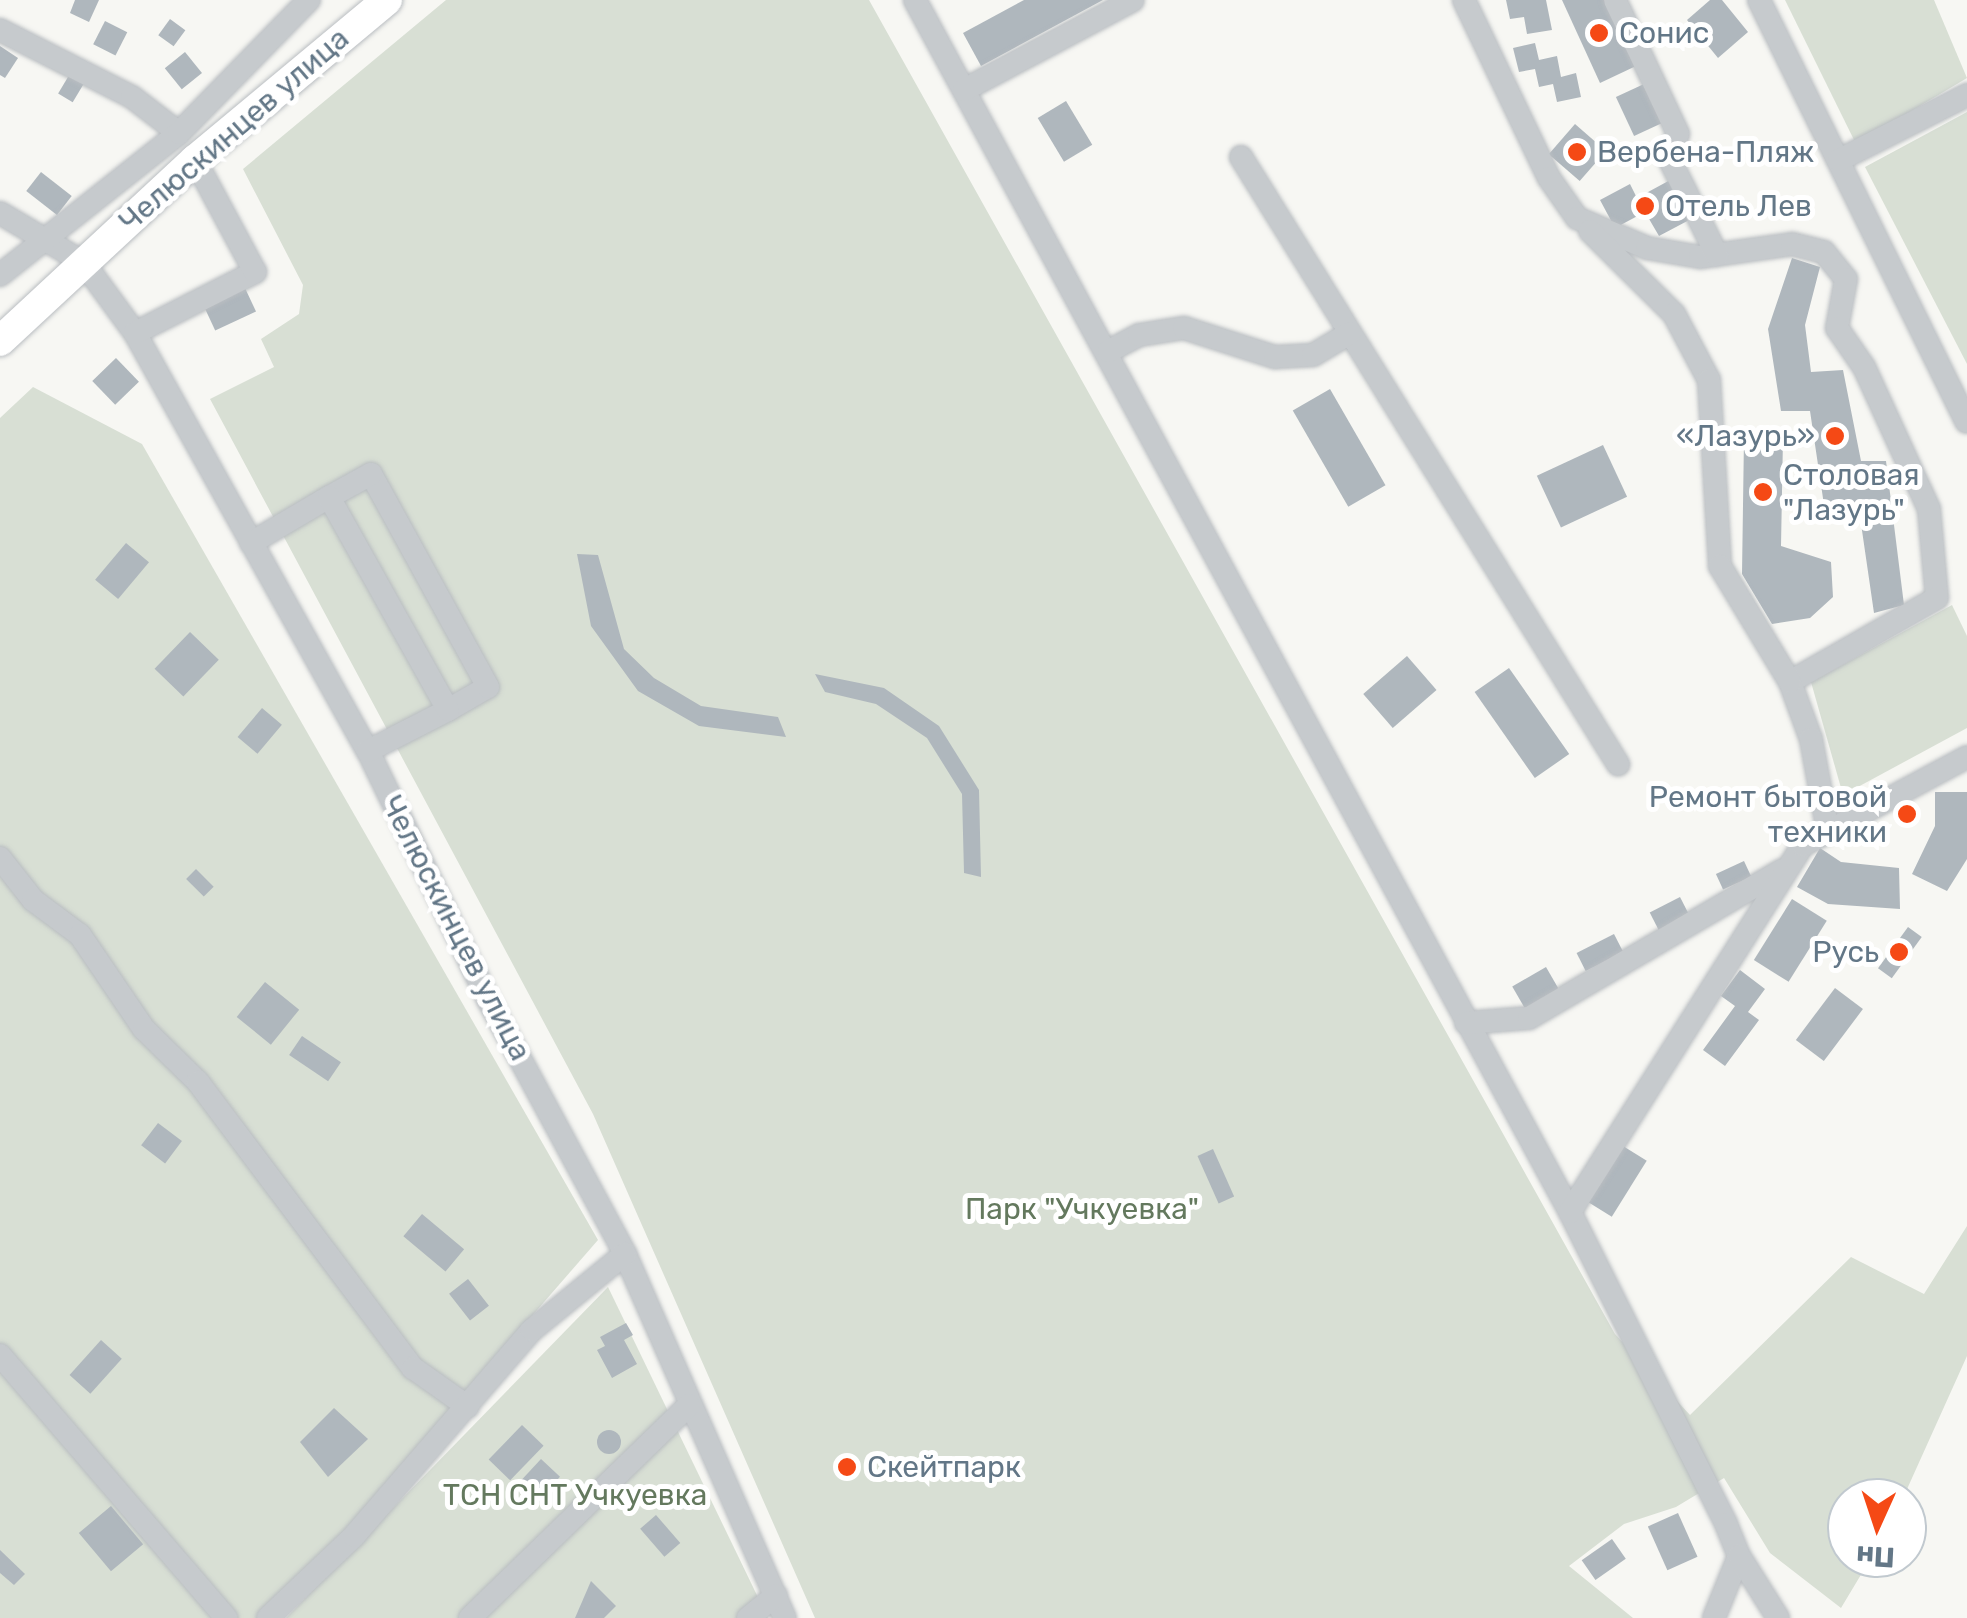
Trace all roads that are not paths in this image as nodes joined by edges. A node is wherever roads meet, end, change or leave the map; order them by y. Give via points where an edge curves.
1 (309, 0) edge
2 (387, 0) edge
3 (915, 0) edge
4 (1133, 0) edge
5 (1464, 0) edge
6 (1615, 0) edge
7 (1760, 0) edge
8 (0, 30) edge
9 (964, 90) junction
10 (1967, 95) edge
11 (187, 146) junction
12 (1240, 157) dead end
13 (1839, 160) junction
14 (0, 213) edge
15 (1577, 218) junction
16 (41, 236) junction
17 (1718, 255) junction
18 (83, 262) junction
19 (0, 275) edge
20 (135, 332) junction
21 (1350, 333) junction
22 (0, 342) edge
23 (1110, 351) junction
24 (1967, 422) edge
25 (328, 497) junction
26 (251, 543) junction
27 (1790, 682) junction
28 (448, 710) junction
29 (368, 751) junction
30 (1967, 757) edge
31 (1618, 764) dead end
32 (1828, 832) junction
33 (0, 858) edge
34 (1788, 867) junction
35 (1466, 1023) junction
36 (1570, 1212) junction
37 (625, 1254) junction
38 (0, 1355) edge
39 (689, 1404) junction
40 (468, 1408) junction
41 (1740, 1556) junction
42 (776, 1595) junction
43 (1717, 1609) edge
44 (226, 1618) edge
45 (268, 1618) edge
46 (470, 1618) edge
47 (748, 1618) edge
48 (785, 1618) edge
49 (1778, 1618) edge

1 - 11 street
2 - 11 main road, Челюскинцев улица
3 - 9 street
4 - 9 street
5 - 15 street via 1549,178
6 - 17 street via 1678,134 1670,158
7 - 13 street
8 - 11 street via 132,97
9 - 23 street
10 - 13 street
11 - 16 street
11 - 18 main road, Челюскинцев улица
11 - 20 street via 255,272
12 - 21 street
13 - 24 street
14 - 16 street
15 - 17 street via 1647,248
15 - 27 street via 1674,314 1709,380 1720,566
16 - 18 street
16 - 19 street
17 - 27 street via 1792,244 1824,252 1846,279 1837,328 1864,367 1936,541 1937,598
18 - 20 street, Челюскинцев улица
18 - 22 main road, Челюскинцев улица
20 - 26 street, Челюскинцев улица
21 - 23 street via 1314,355 1275,356 1184,328 1140,335
21 - 31 street
23 - 35 street
25 - 26 street
25 - 28 street
25 - 28 street via 372,474 488,686
26 - 29 street, Челюскинцев улица
27 - 32 street via 1812,739
28 - 29 street
29 - 37 street, Челюскинцев улица via 489,1001
30 - 32 street
32 - 34 street via 1803,846
33 - 40 street via 32,900 80,935 144,1029 198,1082 402,1356 434,1389
34 - 35 street via 1529,1018
34 - 36 street
35 - 36 street
36 - 41 street
37 - 39 street, Челюскинцев улица
37 - 40 street via 532,1330
38 - 44 street
39 - 42 street, Челюскинцев улица
39 - 46 street
40 - 45 street
41 - 43 street
41 - 49 street
42 - 47 street
42 - 48 street, Челюскинцев улица

